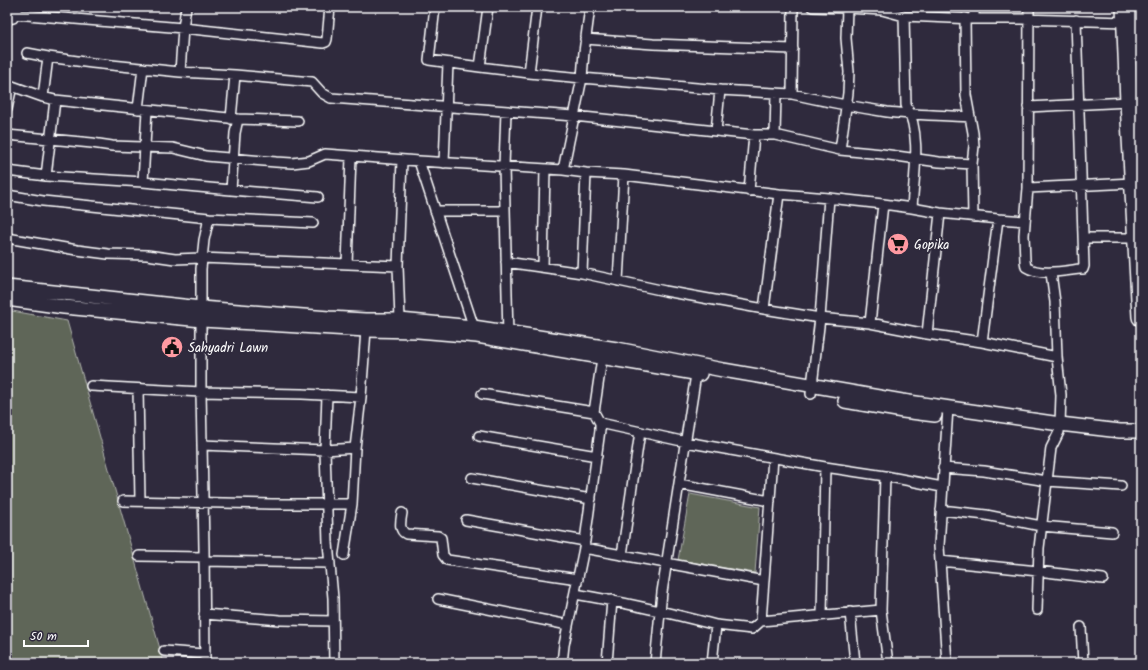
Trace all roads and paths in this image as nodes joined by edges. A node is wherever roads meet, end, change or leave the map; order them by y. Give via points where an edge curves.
1 (186, 7) edge
2 (330, 7) edge
3 (435, 7) edge
4 (488, 7) edge
5 (537, 7) edge
6 (590, 7) edge
7 (793, 7) edge
8 (812, 7) edge
9 (934, 7) edge
10 (974, 7) edge
11 (1029, 7) edge
12 (847, 8) edge
13 (882, 9) edge
14 (904, 16) junction
15 (1134, 16) edge
16 (11, 17) edge
17 (935, 17) junction
18 (970, 18) junction
19 (1029, 19) junction
20 (1076, 20) junction
21 (183, 28) junction
22 (585, 39) junction
23 (793, 49) junction
24 (27, 53) dead end
25 (1141, 54) edge
26 (48, 57) junction
27 (448, 63) junction
28 (480, 67) junction
29 (143, 68) junction
30 (180, 72) junction
31 (529, 72) junction
32 (235, 75) junction
33 (582, 78) junction
34 (9, 85) edge
35 (720, 90) junction
36 (776, 93) junction
37 (792, 94) junction
38 (43, 97) junction
39 (55, 100) junction
40 (1129, 102) junction
41 (1078, 104) junction
42 (847, 105) junction
43 (1028, 106) junction
44 (446, 107) junction
45 (7, 109) edge
46 (143, 110) junction
47 (506, 111) junction
48 (911, 114) junction
49 (574, 116) junction
50 (970, 116) junction
51 (235, 119) junction
52 (298, 121) dead end
53 (716, 131) junction
54 (7, 135) edge
55 (754, 135) junction
56 (775, 135) junction
57 (50, 140) junction
58 (146, 148) junction
59 (840, 150) junction
60 (351, 157) junction
61 (234, 158) junction
62 (916, 158) junction
63 (402, 160) junction
64 (419, 161) junction
65 (444, 163) junction
66 (972, 164) junction
67 (504, 166) junction
68 (545, 169) junction
69 (563, 170) junction
70 (7, 171) edge
71 (586, 173) junction
72 (46, 176) junction
73 (624, 176) junction
74 (143, 182) junction
75 (1133, 182) junction
76 (1082, 186) junction
77 (1028, 188) junction
78 (232, 190) junction
79 (749, 191) junction
80 (779, 194) junction
81 (7, 195) edge
82 (318, 197) dead end
83 (829, 198) junction
84 (883, 204) junction
85 (912, 208) junction
86 (435, 211) junction
87 (505, 211) junction
88 (940, 213) junction
89 (973, 217) junction
90 (209, 218) junction
91 (998, 219) junction
92 (1025, 221) junction
93 (313, 223) dead end
94 (7, 238) edge
95 (1084, 238) junction
96 (1136, 238) junction
97 (201, 258) junction
98 (506, 262) junction
99 (347, 264) junction
100 (398, 266) junction
101 (543, 267) junction
102 (582, 273) junction
103 (1051, 273) junction
104 (618, 281) junction
105 (7, 287) edge
106 (7, 299) edge
107 (764, 309) junction
108 (202, 314) junction
109 (1141, 317) edge
110 (820, 318) junction
111 (400, 320) junction
112 (870, 324) junction
113 (366, 330) junction
114 (475, 332) junction
115 (927, 334) junction
116 (508, 337) junction
117 (982, 342) junction
118 (602, 352) junction
119 (1057, 357) junction
120 (697, 369) junction
121 (91, 386) dead end
122 (138, 388) junction
123 (811, 390) junction
124 (201, 392) junction
125 (482, 394) dead end
126 (327, 395) junction
127 (362, 397) junction
128 (594, 412) junction
129 (947, 412) junction
130 (600, 423) junction
131 (1060, 428) junction
132 (640, 432) junction
133 (1135, 435) edge
134 (478, 436) dead end
135 (686, 442) junction
136 (202, 445) junction
137 (355, 448) junction
138 (325, 450) junction
139 (597, 456) junction
140 (773, 458) junction
141 (825, 467) junction
142 (943, 468) junction
143 (885, 476) junction
144 (472, 478) dead end
145 (1047, 481) junction
146 (679, 484) junction
147 (1122, 486) dead end
148 (942, 488) junction
149 (591, 499) junction
150 (770, 500) junction
151 (123, 501) dead end
152 (140, 501) junction
153 (203, 502) junction
154 (326, 503) junction
155 (352, 504) junction
156 (941, 510) junction
157 (402, 513) dead end
158 (466, 520) dead end
159 (1041, 526) junction
160 (1112, 532) dead end
161 (585, 545) junction
162 (344, 555) dead end
163 (139, 556) dead end
164 (622, 556) junction
165 (204, 559) junction
166 (940, 561) junction
167 (330, 564) junction
168 (666, 564) junction
169 (1038, 571) junction
170 (578, 579) junction
171 (1103, 579) dead end
172 (764, 581) junction
173 (575, 594) junction
174 (438, 599) dead end
175 (612, 600) junction
176 (881, 610) junction
177 (1037, 610) dead end
178 (661, 611) junction
179 (850, 612) junction
180 (204, 614) junction
181 (822, 615) junction
182 (333, 621) junction
183 (761, 621) junction
184 (568, 625) junction
185 (716, 625) junction
186 (1081, 627) dead end
187 (164, 651) dead end
188 (204, 658) edge
189 (334, 663) edge
190 (562, 663) edge
191 (607, 663) edge
192 (655, 663) edge
193 (712, 663) edge
194 (855, 663) edge
195 (888, 663) edge
196 (947, 663) edge
197 (1083, 663) edge

1 - 21 street
2 - 21 street via 327,39 323,43
3 - 27 street via 429,60
4 - 28 street
5 - 31 street
6 - 22 street
7 - 23 street
8 - 12 street
9 - 17 street
10 - 18 street
11 - 19 street
12 - 13 street
12 - 42 street
13 - 14 street
14 - 17 street
14 - 48 street via 906,105
15 - 20 street
15 - 25 highway
15 - 40 highway
16 - 21 street
17 - 18 street
18 - 19 street
18 - 50 street via 966,95
19 - 20 street
19 - 43 street
20 - 41 street
21 - 30 street
22 - 23 street
22 - 33 street
23 - 37 street
24 - 26 street
26 - 29 street
26 - 38 street
27 - 28 street
27 - 44 street
28 - 31 street
29 - 30 street
29 - 46 street
30 - 32 street
31 - 33 street
32 - 44 street via 312,82 331,98
32 - 51 street
33 - 35 street
33 - 49 street
34 - 38 street
34 - 45 street
35 - 36 street
35 - 53 street
36 - 37 street
36 - 56 street
37 - 42 street
38 - 39 street
39 - 46 street
39 - 57 street
40 - 41 street
40 - 75 highway
41 - 43 street
41 - 76 street
42 - 48 street
42 - 59 street
43 - 77 street
44 - 47 street
44 - 65 street
46 - 51 street
46 - 58 street
47 - 49 street
47 - 67 street
48 - 50 street
48 - 62 street
49 - 53 street
49 - 69 street
50 - 66 street via 974,146
51 - 52 street
51 - 61 street
53 - 55 street
54 - 57 street
55 - 56 street
55 - 79 street
56 - 59 street
57 - 58 street
57 - 72 street
58 - 61 street via 173,148 206,156
58 - 74 street
59 - 62 street
60 - 61 street via 325,154 309,161 292,163
60 - 63 street
60 - 99 street
61 - 78 street
62 - 66 street
62 - 85 street
63 - 64 street
63 - 100 street
64 - 65 street
64 - 86 street
65 - 67 street
66 - 89 street
67 - 68 street
67 - 87 street
68 - 69 street
68 - 101 street
69 - 71 street
70 - 72 street
71 - 73 street
71 - 102 street
72 - 74 street
73 - 79 street
73 - 104 street
74 - 78 street
75 - 76 street
75 - 96 highway
76 - 77 street
76 - 95 street
77 - 92 street
78 - 82 street
79 - 80 street
80 - 83 street
80 - 107 street
81 - 90 street
83 - 84 street
83 - 110 street
84 - 85 street
84 - 112 street
85 - 88 street
86 - 87 street
86 - 114 street
87 - 98 street
88 - 89 street
88 - 115 street
89 - 91 street
90 - 93 street
90 - 97 street
91 - 92 street
91 - 117 street
92 - 103 street via 1026,268
94 - 97 street via 108,254 175,259
95 - 96 street
95 - 103 street via 1083,269
96 - 109 highway
97 - 99 street
97 - 108 street
98 - 101 street
98 - 116 street
99 - 100 street
100 - 111 street
101 - 102 street
102 - 104 street
103 - 119 street
104 - 107 street
105 - 108 street
106 - 108 street via 64,308
107 - 110 street
108 - 111 street
108 - 113 street
108 - 124 street
110 - 112 street
110 - 123 street
111 - 114 street
112 - 115 street
113 - 114 street
113 - 127 street
114 - 116 street
115 - 117 street
116 - 118 street
117 - 119 street
118 - 120 street
118 - 128 street
119 - 131 street via 1061,395
120 - 123 street
120 - 135 street
121 - 122 street
122 - 124 street
122 - 152 street
123 - 129 street via 904,411
124 - 126 street
124 - 136 street
125 - 128 street
126 - 127 street
126 - 138 street
127 - 137 street
128 - 130 street
129 - 131 street
129 - 142 street
130 - 132 street
130 - 139 street
131 - 133 street
131 - 145 street via 1051,448
132 - 135 street
132 - 164 street
134 - 139 street
135 - 140 street
135 - 146 street
136 - 138 street
136 - 153 street
137 - 138 street
137 - 155 street
138 - 154 street
139 - 149 street
140 - 141 street
140 - 150 street
141 - 143 street
141 - 181 street
142 - 145 street via 984,471
142 - 148 street
143 - 148 street
143 - 176 street
144 - 149 street
145 - 147 street
145 - 159 street
146 - 150 street
146 - 168 street
148 - 156 street
149 - 161 street
150 - 172 street
151 - 152 street
152 - 153 street
153 - 154 street
153 - 165 street
154 - 155 street
154 - 167 street
155 - 162 street
156 - 159 street via 986,515
156 - 166 street
157 - 170 street via 402,532 438,536 441,538 443,555 447,560
158 - 161 street
159 - 160 street
159 - 169 street
161 - 164 street
161 - 170 street
163 - 165 street
164 - 168 street
165 - 167 street
165 - 180 street
166 - 169 street
166 - 196 street
167 - 182 street
168 - 172 street
168 - 178 street
169 - 171 street
169 - 177 street
170 - 173 street
172 - 183 street
173 - 175 street
173 - 184 street
174 - 184 street
175 - 178 street
175 - 191 street
176 - 179 street
176 - 195 street
178 - 185 street
178 - 192 street
179 - 181 street
179 - 194 street
180 - 182 street
180 - 188 street
181 - 183 street
182 - 189 street
183 - 185 street via 752,629
184 - 190 street
185 - 193 street
186 - 197 street
187 - 188 street

